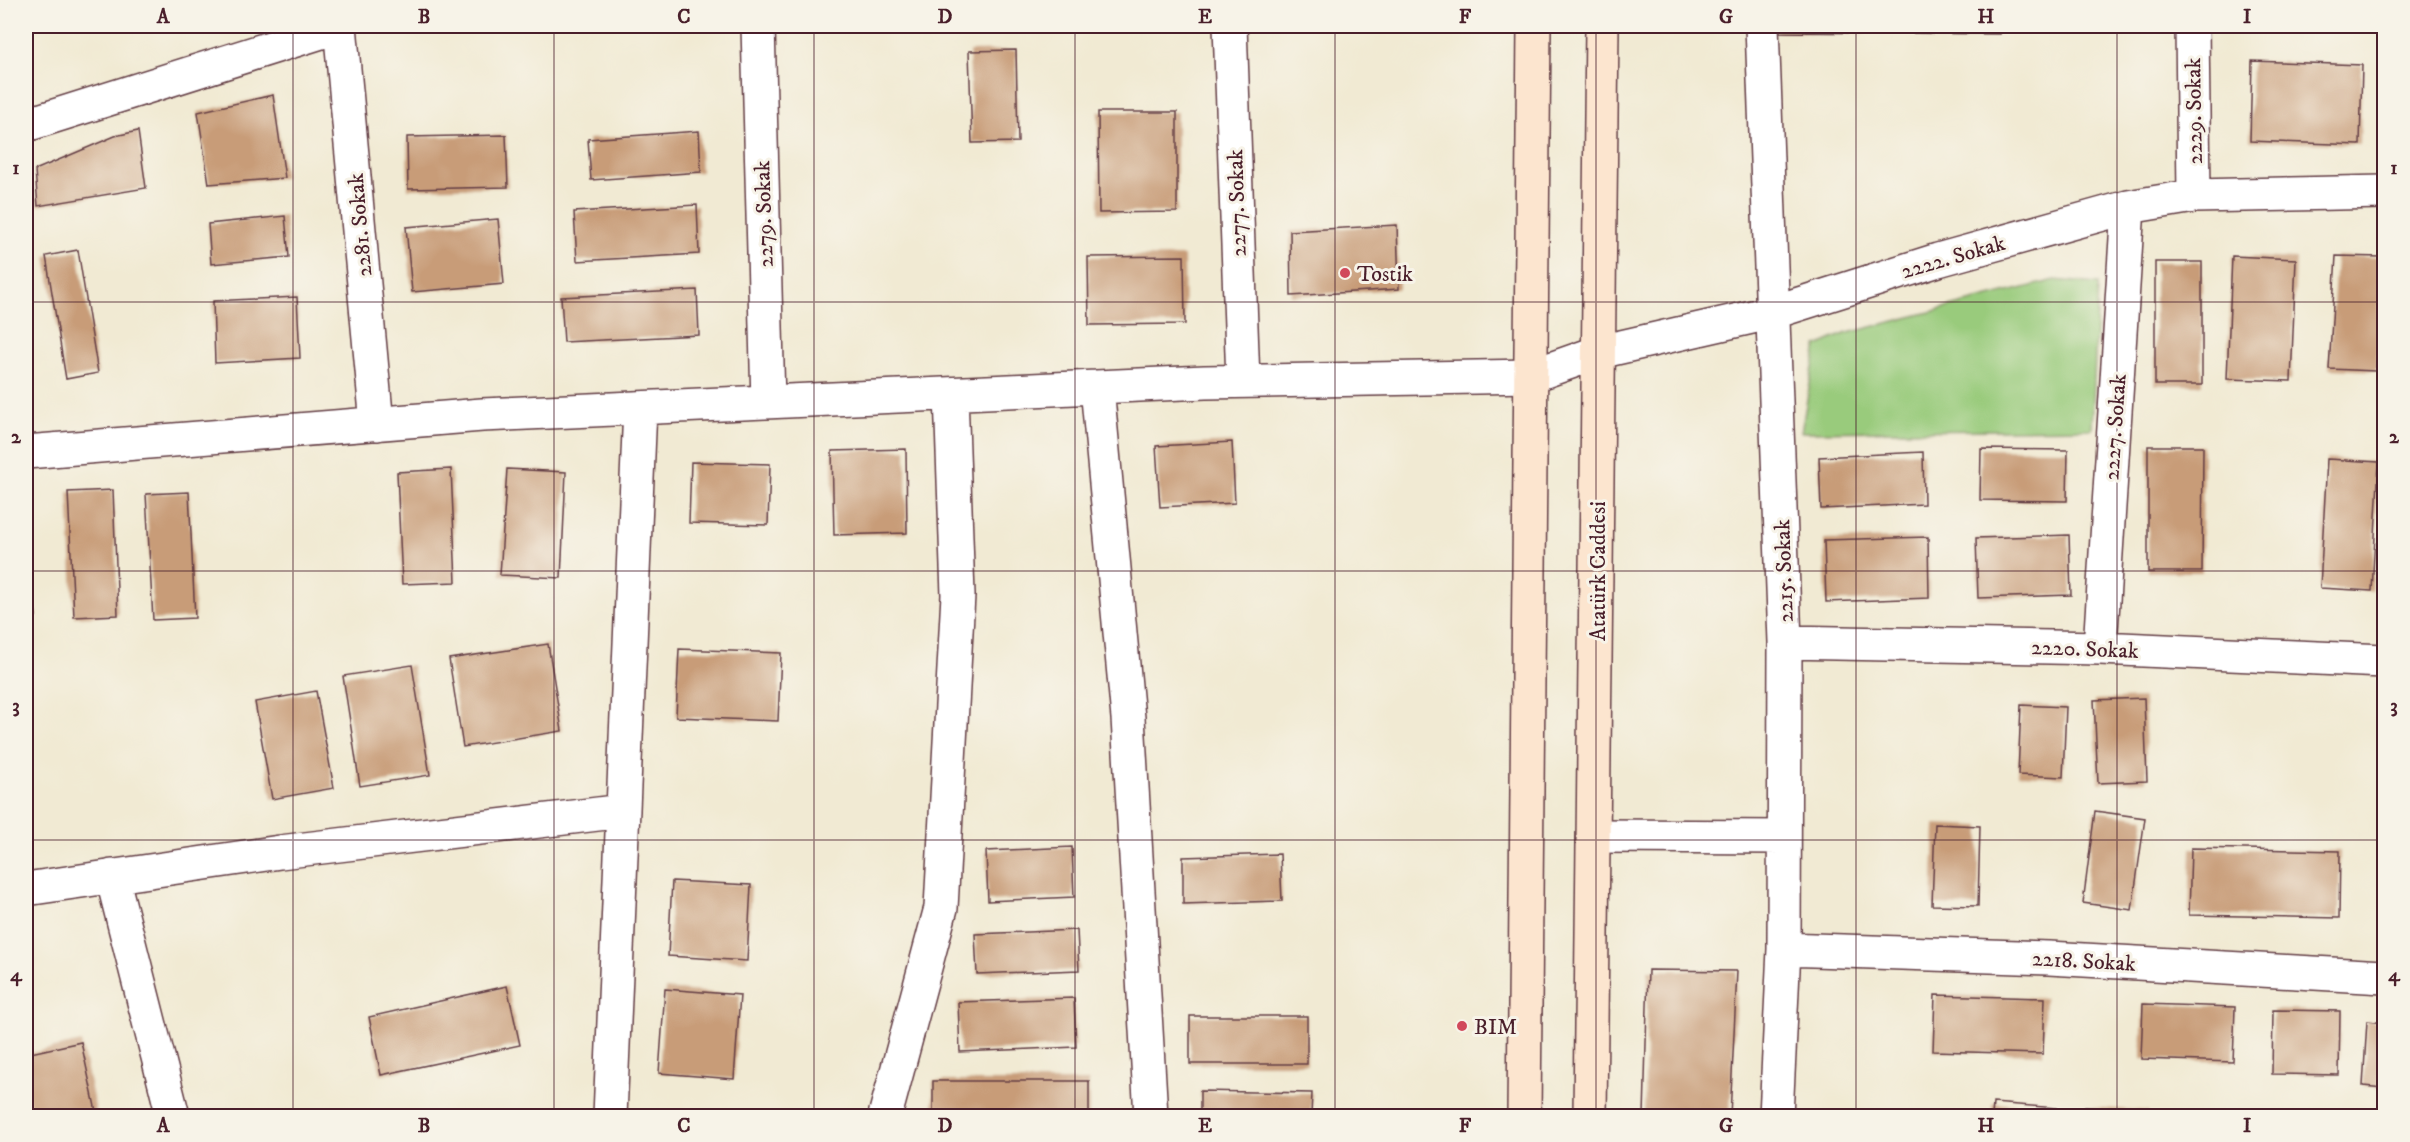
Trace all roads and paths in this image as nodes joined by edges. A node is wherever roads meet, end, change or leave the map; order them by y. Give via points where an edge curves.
1 (340, 26) edge
2 (758, 26) edge
3 (1230, 26) edge
4 (1534, 26) edge
5 (1602, 26) edge
6 (1762, 26) edge
7 (2192, 26) edge
8 (26, 125) edge
9 (2385, 192) edge
10 (2194, 196) junction
11 (2127, 207) junction
12 (1774, 312) junction
13 (1599, 352) junction
14 (1531, 376) junction
15 (1243, 381) junction
16 (1097, 387) junction
17 (951, 393) junction
18 (768, 402) junction
19 (640, 408) junction
20 (377, 424) junction
21 (26, 452) edge
22 (1785, 642) junction
23 (2100, 648) junction
24 (2385, 661) edge
25 (623, 812) junction
26 (1595, 836) junction
27 (1784, 837) junction
28 (112, 876) junction
29 (26, 889) edge
30 (1784, 949) junction
31 (2385, 977) edge
32 (173, 1116) edge
33 (610, 1116) edge
34 (885, 1116) edge
35 (1151, 1116) edge
36 (1524, 1116) edge
37 (1590, 1116) edge
38 (1776, 1116) edge

1 - 8 street
1 - 20 street, 2281. Sokak
2 - 18 street, 2279. Sokak
3 - 15 street, 2277. Sokak
4 - 14 main road
5 - 13 main road, Atatürk Caddesi
6 - 12 street, 2215. Sokak
7 - 10 street, 2229. Sokak
9 - 10 street, 2222. Sokak
10 - 11 street, 2222. Sokak
11 - 12 street, 2222. Sokak via 1938,260
11 - 23 street, 2227. Sokak
12 - 13 street, 2222. Sokak
12 - 22 street, 2215. Sokak
13 - 14 street, 2222. Sokak
13 - 26 main road, Atatürk Caddesi
14 - 15 street, 2222. Sokak
14 - 36 main road
15 - 16 street, 2222. Sokak
16 - 17 street, 2222. Sokak
16 - 35 street via 1128,718
17 - 18 street, 2222. Sokak
17 - 34 street via 958,595 941,908
18 - 19 street, 2222. Sokak
19 - 20 street, 2222. Sokak
19 - 25 street
20 - 21 street, 2222. Sokak
22 - 23 street, 2220. Sokak
22 - 27 street, 2215. Sokak
23 - 24 street, 2220. Sokak
25 - 28 street
25 - 33 street
26 - 27 street
26 - 37 main road, Atatürk Caddesi
27 - 30 street, 2215. Sokak
28 - 29 street
28 - 32 street
30 - 31 street, 2218. Sokak via 2049,958
30 - 38 street, 2215. Sokak

